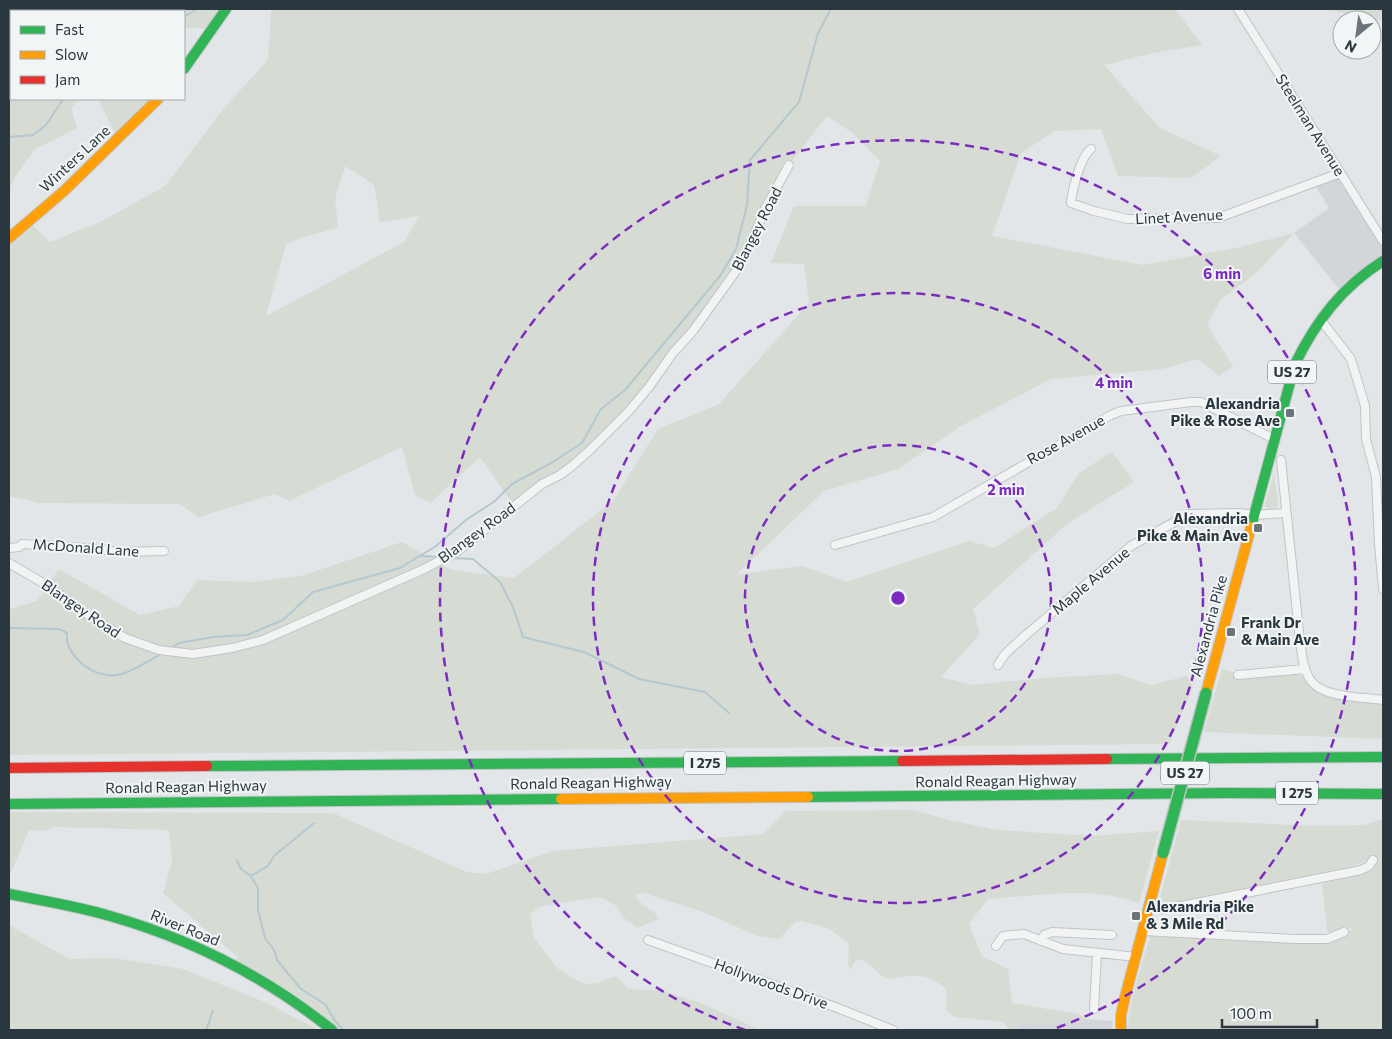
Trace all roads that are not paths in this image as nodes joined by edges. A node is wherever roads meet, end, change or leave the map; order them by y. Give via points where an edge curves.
1 (226, 9) edge
2 (1238, 9) edge
3 (185, 68) edge
4 (157, 100) edge
5 (1091, 149) dead end
6 (789, 165) dead end
7 (1340, 173) junction
8 (9, 238) edge
9 (1383, 240) edge
10 (1383, 261) edge
11 (1320, 319) junction
12 (1274, 439) junction
13 (1280, 460) dead end
14 (1286, 513) junction
15 (1254, 515) junction
16 (835, 544) dead end
17 (9, 548) edge
18 (164, 551) dead end
19 (9, 563) edge
20 (1383, 589) edge
21 (998, 665) dead end
22 (1305, 669) junction
23 (1238, 676) dead end
24 (1383, 700) edge
25 (1383, 758) edge
26 (9, 768) edge
27 (1383, 794) edge
28 (9, 804) edge
29 (1373, 860) dead end
30 (9, 894) edge
31 (1148, 909) junction
32 (1143, 931) junction
33 (1344, 932) dead end
34 (1058, 933) junction
35 (1112, 935) dead end
36 (648, 940) dead end
37 (1041, 940) junction
38 (996, 946) dead end
39 (1058, 947) junction
40 (1097, 954) junction
41 (1136, 957) junction
42 (1094, 1009) dead end
43 (332, 1030) edge
44 (893, 1030) edge
45 (1121, 1030) edge

1 - 3 main road
2 - 7 street, Steelman Avenue
4 - 8 main road, Winters Lane via 64,191
5 - 7 street, Linet Avenue via 1083,160 1072,204 1128,219 1218,218
6 - 19 street, Blangey Road via 736,271 629,411 572,466 542,484 458,551 424,569 263,640 193,654 160,650 126,638
7 - 9 street, Steelman Avenue
10 - 11 main road, Alexandria Pike / US 27 via 1357,278
11 - 12 main road, Alexandria Pike / US 27 via 1295,364
11 - 20 street via 1351,360 1365,406 1366,438 1376,477
12 - 15 main road, Alexandria Pike / US 27
12 - 16 street, Rose Avenue via 1201,402 1121,411 933,516
13 - 14 street
14 - 15 street, Maple Avenue
14 - 22 street
15 - 21 street, Maple Avenue via 1189,514 1135,543 1027,634
15 - 31 main road, Alexandria Pike / US 27, bridge
17 - 18 street, McDonald Lane via 22,544 116,552
22 - 23 street
22 - 24 street via 1311,681 1326,691
25 - 26 main road, Ronald Reagan Highway / I 275
27 - 28 main road, Ronald Reagan Highway / I 275
29 - 31 street via 1361,870 1166,909
30 - 43 main road, River Road via 124,920 181,940 261,981
31 - 32 main road, Alexandria Pike / US 27
32 - 33 street via 1295,939 1327,938
32 - 41 main road, Alexandria Pike / US 27
34 - 35 street
34 - 37 street via 1048,933
34 - 39 street
36 - 44 street, Hollywoods Drive
37 - 38 street via 1013,934 1001,937
37 - 39 street
39 - 40 street
40 - 41 street
40 - 42 street
41 - 45 main road, Alexandria Pike / US 27 via 1121,1015

